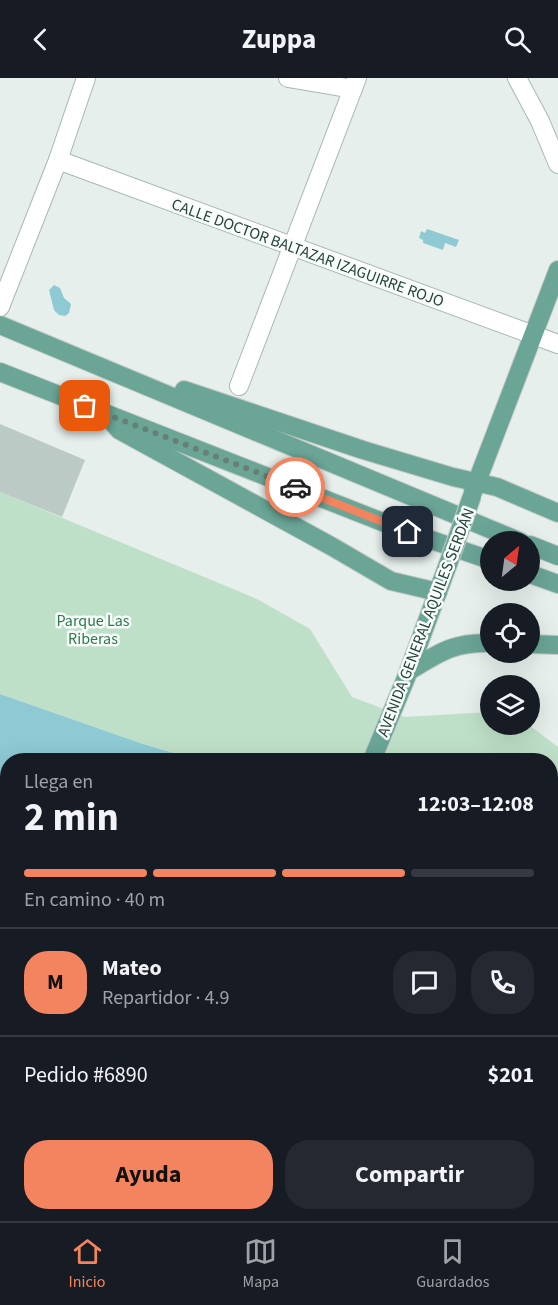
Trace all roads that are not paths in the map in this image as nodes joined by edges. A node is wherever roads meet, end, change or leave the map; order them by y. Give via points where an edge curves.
1 (86, 78) edge
2 (288, 78) edge
3 (517, 78) edge
4 (355, 83) edge
5 (540, 121) junction
6 (558, 128) edge
7 (58, 160) junction
8 (558, 164) edge
9 (292, 246) junction
10 (558, 270) edge
11 (0, 307) edge
12 (0, 325) edge
13 (534, 335) junction
14 (558, 344) edge
15 (105, 369) junction
16 (0, 372) edge
17 (239, 386) dead end
18 (106, 414) junction
19 (475, 489) junction
20 (558, 513) edge
21 (495, 531) edge
22 (540, 549) edge
23 (558, 556) edge
24 (480, 557) edge
25 (540, 578) edge
26 (558, 584) edge
27 (438, 592) junction
28 (480, 642) edge
29 (540, 644) edge
30 (558, 645) edge
31 (407, 674) junction
32 (375, 753) edge

1 - 7 street
2 - 4 street
3 - 5 street
4 - 9 street
5 - 6 street
5 - 8 street
7 - 9 street, CALLE DOCTOR BALTAZAR IZAGUIRRE ROJO
7 - 11 street
9 - 13 street, CALLE DOCTOR BALTAZAR IZAGUIRRE ROJO
9 - 17 street
10 - 13 main road, AVENIDA GENERAL AQUILES SERDÁN
12 - 15 main road
13 - 14 street, CALLE DOCTOR BALTAZAR IZAGUIRRE ROJO
13 - 19 main road, AVENIDA GENERAL AQUILES SERDÁN
15 - 19 main road via 155,379
15 - 21 main road
16 - 18 main road
18 - 24 main road
18 - 27 main road via 119,430 391,581
19 - 20 main road via 497,487
19 - 27 main road, AVENIDA GENERAL AQUILES SERDÁN, bridge
22 - 23 main road
25 - 26 main road
27 - 31 main road, AVENIDA GENERAL AQUILES SERDÁN
28 - 31 main road via 445,649
29 - 30 main road
31 - 32 main road, AVENIDA GENERAL AQUILES SERDÁN

